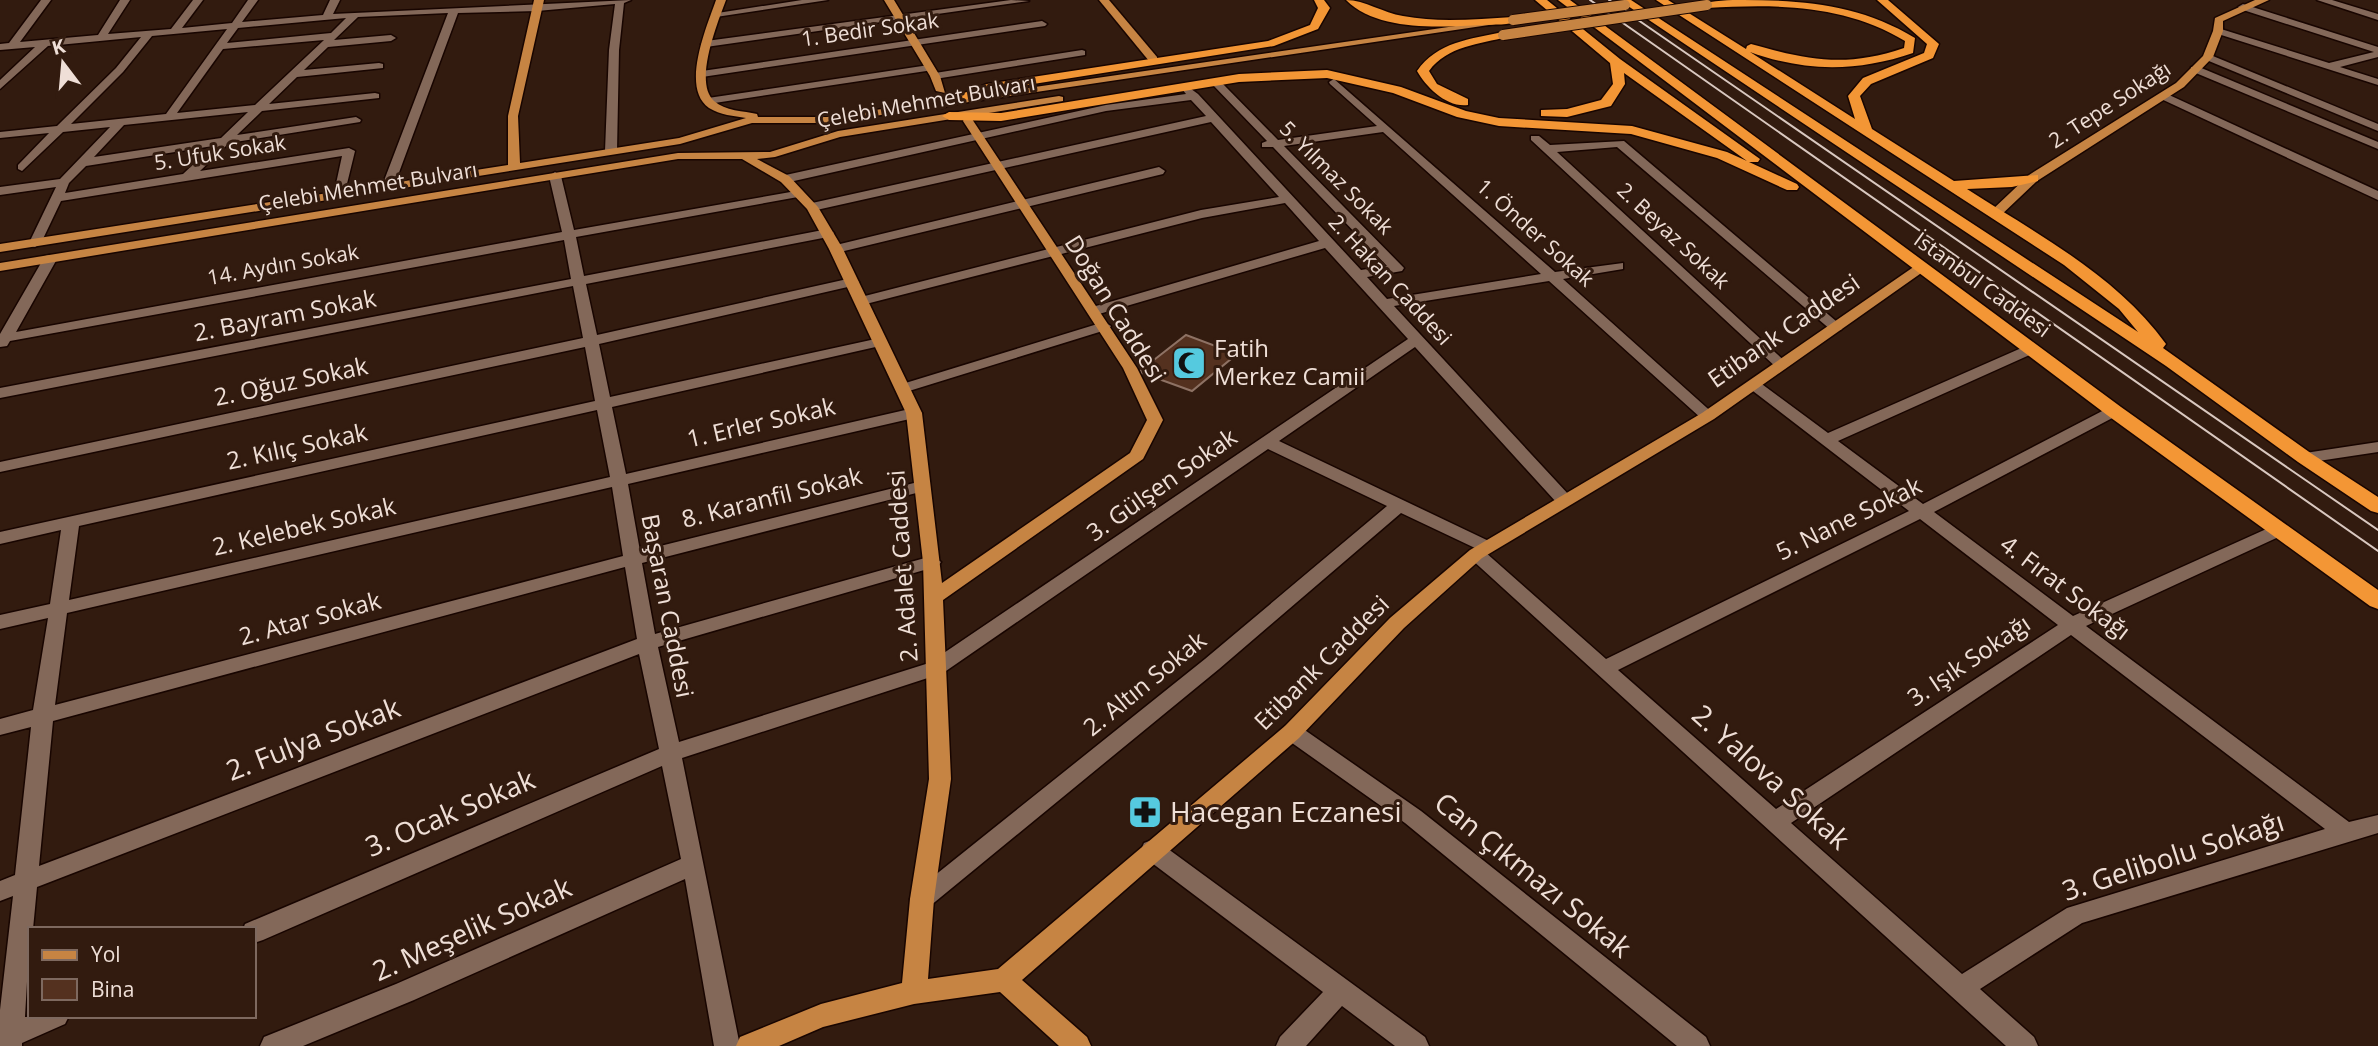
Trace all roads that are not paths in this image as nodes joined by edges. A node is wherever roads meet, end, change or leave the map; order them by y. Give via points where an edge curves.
1 (46, 0) edge
2 (125, 0) edge
3 (198, 0) edge
4 (253, 0) edge
5 (335, 0) edge
6 (384, 0) edge
7 (623, 0) edge
8 (721, 0) edge
9 (823, 0) edge
10 (889, 0) edge
11 (1104, 0) edge
12 (1319, 0) edge
13 (1351, 0) edge
14 (1540, 0) edge
15 (1563, 0) edge
16 (1624, 0) edge
17 (1662, 0) edge
18 (1734, 0) edge
19 (1882, 0) edge
20 (2264, 0) edge
21 (2322, 0) edge
22 (1024, 1) edge
23 (538, 4) edge
24 (1707, 5) junction
25 (2243, 7) junction
26 (374, 13) junction
27 (453, 13) junction
28 (716, 14) junction
29 (355, 15) junction
30 (327, 17) junction
31 (2378, 17) edge
32 (902, 18) junction
33 (1513, 20) junction
34 (1042, 24) dead end
35 (235, 28) junction
36 (1705, 28) junction
37 (2218, 32) junction
38 (173, 33) junction
39 (148, 35) junction
40 (1503, 35) junction
41 (391, 38) dead end
42 (100, 39) junction
43 (328, 40) junction
44 (45, 43) junction
45 (915, 43) junction
46 (706, 44) junction
47 (12, 46) junction
48 (222, 46) junction
49 (0, 47) edge
50 (2378, 52) edge
51 (1082, 53) dead end
52 (2208, 57) junction
53 (1153, 59) dead end
54 (1616, 62) junction
55 (379, 66) dead end
56 (2329, 66) junction
57 (2195, 69) junction
58 (932, 72) junction
59 (292, 74) junction
60 (702, 74) junction
61 (1334, 82) dead end
62 (2378, 82) edge
63 (1219, 85) dead end
64 (0, 86) edge
65 (375, 96) dead end
66 (2163, 96) junction
67 (711, 104) junction
68 (944, 104) junction
69 (255, 110) junction
70 (170, 117) junction
71 (1214, 118) junction
72 (774, 119) junction
73 (356, 120) dead end
74 (796, 120) junction
75 (122, 121) junction
76 (968, 121) dead end
77 (1385, 128) junction
78 (2378, 128) edge
79 (57, 129) junction
80 (1866, 131) junction
81 (712, 132) junction
82 (0, 135) edge
83 (977, 135) junction
84 (1535, 138) dead end
85 (224, 141) junction
86 (1274, 144) junction
87 (801, 146) junction
88 (2378, 146) edge
89 (1242, 149) junction
90 (1547, 149) junction
91 (611, 151) junction
92 (722, 156) junction
93 (743, 157) junction
94 (80, 163) junction
95 (997, 165) junction
96 (514, 166) junction
97 (22, 167) dead end
98 (1159, 171) dead end
99 (555, 176) junction
100 (781, 177) junction
101 (2033, 178) junction
102 (186, 179) junction
103 (64, 182) junction
104 (388, 186) junction
105 (1949, 186) junction
106 (1792, 187) junction
107 (0, 191) edge
108 (799, 192) junction
109 (340, 193) junction
110 (2378, 196) edge
111 (55, 198) junction
112 (1287, 199) junction
113 (1021, 203) junction
114 (811, 207) junction
115 (1995, 215) junction
116 (569, 233) junction
117 (832, 241) junction
118 (35, 243) junction
119 (1327, 243) junction
120 (0, 248) edge
121 (1893, 248) junction
122 (1053, 253) junction
123 (50, 259) junction
124 (1618, 266) dead end
125 (0, 267) edge
126 (1920, 268) junction
127 (1356, 275) junction
128 (1554, 277) junction
129 (852, 282) junction
130 (579, 284) junction
131 (863, 301) junction
132 (1383, 304) junction
133 (1094, 312) junction
134 (1104, 326) junction
135 (1836, 327) junction
136 (1416, 340) junction
137 (591, 341) junction
138 (2, 342) edge
139 (880, 342) junction
140 (2031, 349) junction
141 (2172, 362) junction
142 (1782, 365) junction
143 (1754, 385) junction
144 (904, 388) junction
145 (0, 393) edge
146 (604, 405) junction
147 (2114, 411) junction
148 (914, 413) junction
149 (1707, 415) junction
150 (1826, 440) junction
151 (1267, 442) junction
152 (2378, 447) edge
153 (2305, 458) junction
154 (0, 467) edge
155 (619, 481) junction
156 (922, 486) junction
157 (1563, 499) junction
158 (1399, 505) junction
159 (2378, 506) edge
160 (1920, 512) junction
161 (71, 522) junction
162 (2279, 530) junction
163 (0, 538) edge
164 (1481, 550) junction
165 (633, 559) junction
166 (932, 562) junction
167 (933, 598) junction
168 (2378, 601) edge
169 (58, 609) junction
170 (0, 622) edge
171 (2073, 624) junction
172 (646, 643) junction
173 (936, 668) junction
174 (1604, 668) junction
175 (43, 715) junction
176 (0, 727) edge
177 (1292, 732) junction
178 (671, 753) junction
179 (1776, 821) junction
180 (2378, 824) edge
181 (2346, 832) junction
182 (1152, 850) junction
183 (694, 864) junction
184 (24, 882) junction
185 (0, 891) edge
186 (922, 899) junction
187 (256, 931) edge
188 (1004, 980) junction
189 (1961, 988) junction
190 (1341, 990) junction
191 (914, 992) junction
192 (52, 1018) edge
193 (6, 1041) edge
194 (273, 1046) edge
195 (727, 1046) edge
196 (749, 1046) edge
197 (1078, 1046) edge
198 (1289, 1046) edge
199 (1416, 1046) edge
200 (1697, 1046) edge
201 (2025, 1046) edge

1 - 47 street
2 - 42 street
3 - 38 street
4 - 35 street
5 - 30 street
6 - 26 street
7 - 23 street
7 - 91 street via 614,50
8 - 28 main road
9 - 28 street
10 - 32 main road
11 - 53 main road
12 - 68 highway via 1324,8 1314,27 1270,44 987,88
13 - 33 highway via 1386,16 1428,22
14 - 54 highway
15 - 121 highway, İstanbul Caddesi
16 - 141 highway, İstanbul Caddesi
17 - 33 main road, Çelebi Mehmet Bulvarı, bridge
17 - 36 highway
18 - 24 main road, Çelebi Mehmet Bulvarı
19 - 80 highway via 1933,44 1929,55 1867,81 1854,96
20 - 25 main road, 2. Tepe Sokağı
21 - 31 street
22 - 32 street
23 - 27 street
23 - 96 main road via 513,116
24 - 36 highway via 1826,4 1874,16 1911,40 1909,50 1886,60 1821,63 1766,54
24 - 40 main road, Çelebi Mehmet Bulvarı, bridge
25 - 37 main road, 2. Tepe Sokağı via 2218,20
25 - 50 street
26 - 27 street
26 - 29 street
27 - 104 street
28 - 46 main road
29 - 30 street
29 - 43 street
30 - 35 street
32 - 45 main road
32 - 46 street
33 - 68 main road, Çelebi Mehmet Bulvarı
34 - 45 street, 1. Bedir Sokak
35 - 38 street
35 - 48 street
36 - 80 highway
37 - 52 main road, 2. Tepe Sokağı
37 - 56 street
38 - 39 street
39 - 42 street
39 - 79 street via 132,58
40 - 54 highway via 1442,51 1423,71 1432,86 1488,110 1567,113 1606,103 1619,84
40 - 68 main road, Çelebi Mehmet Bulvarı via 1210,76
41 - 43 street
42 - 44 street
43 - 48 street
43 - 59 street
44 - 47 street
44 - 64 street
45 - 58 main road
45 - 60 street, 1. Bedir Sokak
46 - 60 main road
47 - 49 street
48 - 70 street
50 - 56 street
51 - 58 street
52 - 57 main road, 2. Tepe Sokağı
52 - 78 street
54 - 106 highway
55 - 59 street
56 - 62 street
57 - 66 main road, 2. Tepe Sokağı
57 - 88 street
58 - 67 street
58 - 68 main road
59 - 69 street
60 - 67 main road
61 - 77 street, 1. Önder Sokak
63 - 86 street, 5. Yılmaz Sokak
65 - 69 street
66 - 101 main road, 2. Tepe Sokağı
66 - 110 street
67 - 72 main road
67 - 81 main road
68 - 74 main road, Çelebi Mehmet Bulvarı
68 - 87 main road, Çelebi Mehmet Bulvarı
68 - 106 highway via 1001,117 1239,78 1327,74 1499,122 1644,133 1722,155
69 - 70 street
69 - 85 street
70 - 75 street
71 - 83 street, 2. Hakan Caddesi via 1190,92
71 - 89 street, 2. Hakan Caddesi
71 - 95 street
72 - 74 main road, Çelebi Mehmet Bulvarı
72 - 81 main road, Çelebi Mehmet Bulvarı via 741,122
73 - 85 street
74 - 87 main road via 813,130 813,137
75 - 79 street
75 - 94 street
76 - 83 main road, Doğan Caddesi
77 - 86 street
77 - 128 street, 1. Önder Sokak
79 - 82 street
79 - 97 street
80 - 105 highway
81 - 91 main road, Çelebi Mehmet Bulvarı
81 - 92 main road via 712,144
83 - 95 main road, Doğan Caddesi
83 - 100 street
84 - 90 street, 2. Beyaz Sokak
85 - 94 street
85 - 102 street
86 - 89 street
86 - 127 street, 5. Yılmaz Sokak via 1397,268
87 - 93 main road, Çelebi Mehmet Bulvarı
87 - 100 main road via 786,157
89 - 112 street, 2. Hakan Caddesi
90 - 135 street via 1620,143
90 - 142 street, 2. Beyaz Sokak
91 - 96 main road, Çelebi Mehmet Bulvarı
92 - 93 main road, Çelebi Mehmet Bulvarı
92 - 99 main road, Çelebi Mehmet Bulvarı via 678,156
93 - 100 main road, 2. Adalet Caddesi
94 - 103 street
95 - 113 main road, Doğan Caddesi
95 - 114 street
96 - 104 main road, Çelebi Mehmet Bulvarı
98 - 113 street, 2. Bayram Sokak
99 - 116 street, Başaran Caddesi
99 - 123 main road, Çelebi Mehmet Bulvarı
100 - 108 main road, 2. Adalet Caddesi
101 - 105 highway
101 - 115 main road, 2. Tepe Sokağı
102 - 109 street, 5. Ufuk Sokak via 349,151
102 - 111 street, 5. Ufuk Sokak
103 - 107 street
103 - 111 street
104 - 109 main road, Çelebi Mehmet Bulvarı
105 - 115 highway
106 - 121 highway via 1837,222
108 - 114 main road, 2. Adalet Caddesi
108 - 116 street, 14. Aydın Sokak
109 - 118 main road, Çelebi Mehmet Bulvarı
111 - 118 street
112 - 119 street, 2. Hakan Caddesi
112 - 122 street via 1201,214
113 - 117 street, 2. Bayram Sokak
113 - 122 main road, Doğan Caddesi
114 - 117 main road, 2. Adalet Caddesi
115 - 141 highway via 2070,262 2125,305
116 - 130 street, Başaran Caddesi
116 - 138 street, 14. Aydın Sokak
117 - 129 main road, 2. Adalet Caddesi
117 - 130 street, 2. Bayram Sokak
118 - 120 main road, Çelebi Mehmet Bulvarı
119 - 127 street, 2. Hakan Caddesi
119 - 133 street
121 - 126 highway, İstanbul Caddesi
122 - 131 street
122 - 133 main road, Doğan Caddesi
123 - 125 main road, Çelebi Mehmet Bulvarı
123 - 138 street
124 - 128 street
126 - 135 main road, Etibank Caddesi
126 - 140 highway, İstanbul Caddesi
127 - 132 street, 2. Hakan Caddesi
128 - 132 street
128 - 149 street, 1. Önder Sokak
129 - 131 main road, 2. Adalet Caddesi
129 - 137 street, 2. Oğuz Sokak
130 - 137 street, Başaran Caddesi
130 - 145 street, 2. Bayram Sokak
131 - 139 main road, 2. Adalet Caddesi
132 - 136 street, 2. Hakan Caddesi
133 - 134 main road, Doğan Caddesi
134 - 144 street
134 - 167 main road, Doğan Caddesi via 1156,420 1137,456
135 - 142 main road, Etibank Caddesi
136 - 151 street, 3. Gülşen Sokak
136 - 157 street, 2. Hakan Caddesi
137 - 146 street, Başaran Caddesi
137 - 154 street, 2. Oğuz Sokak
139 - 144 main road, 2. Adalet Caddesi
139 - 146 street, 2. Kılıç Sokak
140 - 147 highway, İstanbul Caddesi
140 - 150 street
141 - 153 highway, İstanbul Caddesi
142 - 143 main road, Etibank Caddesi
143 - 149 main road, Etibank Caddesi
143 - 150 street, 4. Fırat Sokağı
144 - 148 main road, 2. Adalet Caddesi
146 - 155 street, Başaran Caddesi
146 - 161 street, 2. Kılıç Sokak
147 - 160 street, 5. Nane Sokak
147 - 162 highway, İstanbul Caddesi
148 - 155 street, 1. Erler Sokak
148 - 156 main road, 2. Adalet Caddesi
149 - 157 main road, Etibank Caddesi
150 - 160 street, 4. Fırat Sokağı
151 - 158 street, 2. Yalova Sokak
151 - 173 street, 3. Gülşen Sokak
152 - 153 street
153 - 159 highway, İstanbul Caddesi
155 - 165 street, Başaran Caddesi
155 - 169 street, 2. Kelebek Sokak
156 - 165 street, 8. Karanfil Sokak
156 - 166 main road, 2. Adalet Caddesi
157 - 164 main road, Etibank Caddesi
158 - 164 street, 2. Yalova Sokak
158 - 186 street, 2. Altın Sokak
160 - 171 street, 4. Fırat Sokağı
160 - 174 street, 5. Nane Sokak
161 - 163 street, 2. Kılıç Sokak
161 - 169 street
162 - 168 highway, İstanbul Caddesi
162 - 171 street, 3. Işık Sokağı
164 - 174 street, 2. Yalova Sokak
164 - 177 main road, Etibank Caddesi via 1397,623
165 - 172 street, Başaran Caddesi
165 - 175 street, 2. Atar Sokak
166 - 167 main road, 2. Adalet Caddesi
166 - 172 street, 2. Fulya Sokak
167 - 173 main road, 2. Adalet Caddesi
169 - 170 street, 2. Kelebek Sokak
169 - 175 street
171 - 179 street, 3. Işık Sokağı
171 - 181 street, 4. Fırat Sokağı
172 - 178 street, Başaran Caddesi
172 - 184 street, 2. Fulya Sokak
173 - 178 street, 3. Gülşen Sokak
173 - 186 main road, 2. Adalet Caddesi via 940,779
174 - 179 street, 2. Yalova Sokak
175 - 176 street, 2. Atar Sokak
175 - 184 street
177 - 182 main road, Etibank Caddesi
177 - 200 street, Can Çıkmazı Sokak via 1413,817
178 - 183 street, Başaran Caddesi
178 - 187 street, 3. Ocak Sokak
179 - 189 street, 2. Yalova Sokak
180 - 181 street, 3. Gelibolu Sokağı
181 - 189 street, 3. Gelibolu Sokağı via 2075,915
182 - 188 main road, Etibank Caddesi
182 - 190 street
183 - 194 street, 2. Meşelik Sokak
183 - 195 street, Başaran Caddesi
184 - 185 street, 2. Fulya Sokak
184 - 193 street
186 - 191 main road, 2. Adalet Caddesi
188 - 191 main road
188 - 197 main road
189 - 201 street, 2. Yalova Sokak
190 - 198 street
190 - 199 street
191 - 196 main road via 821,1016
192 - 193 street

